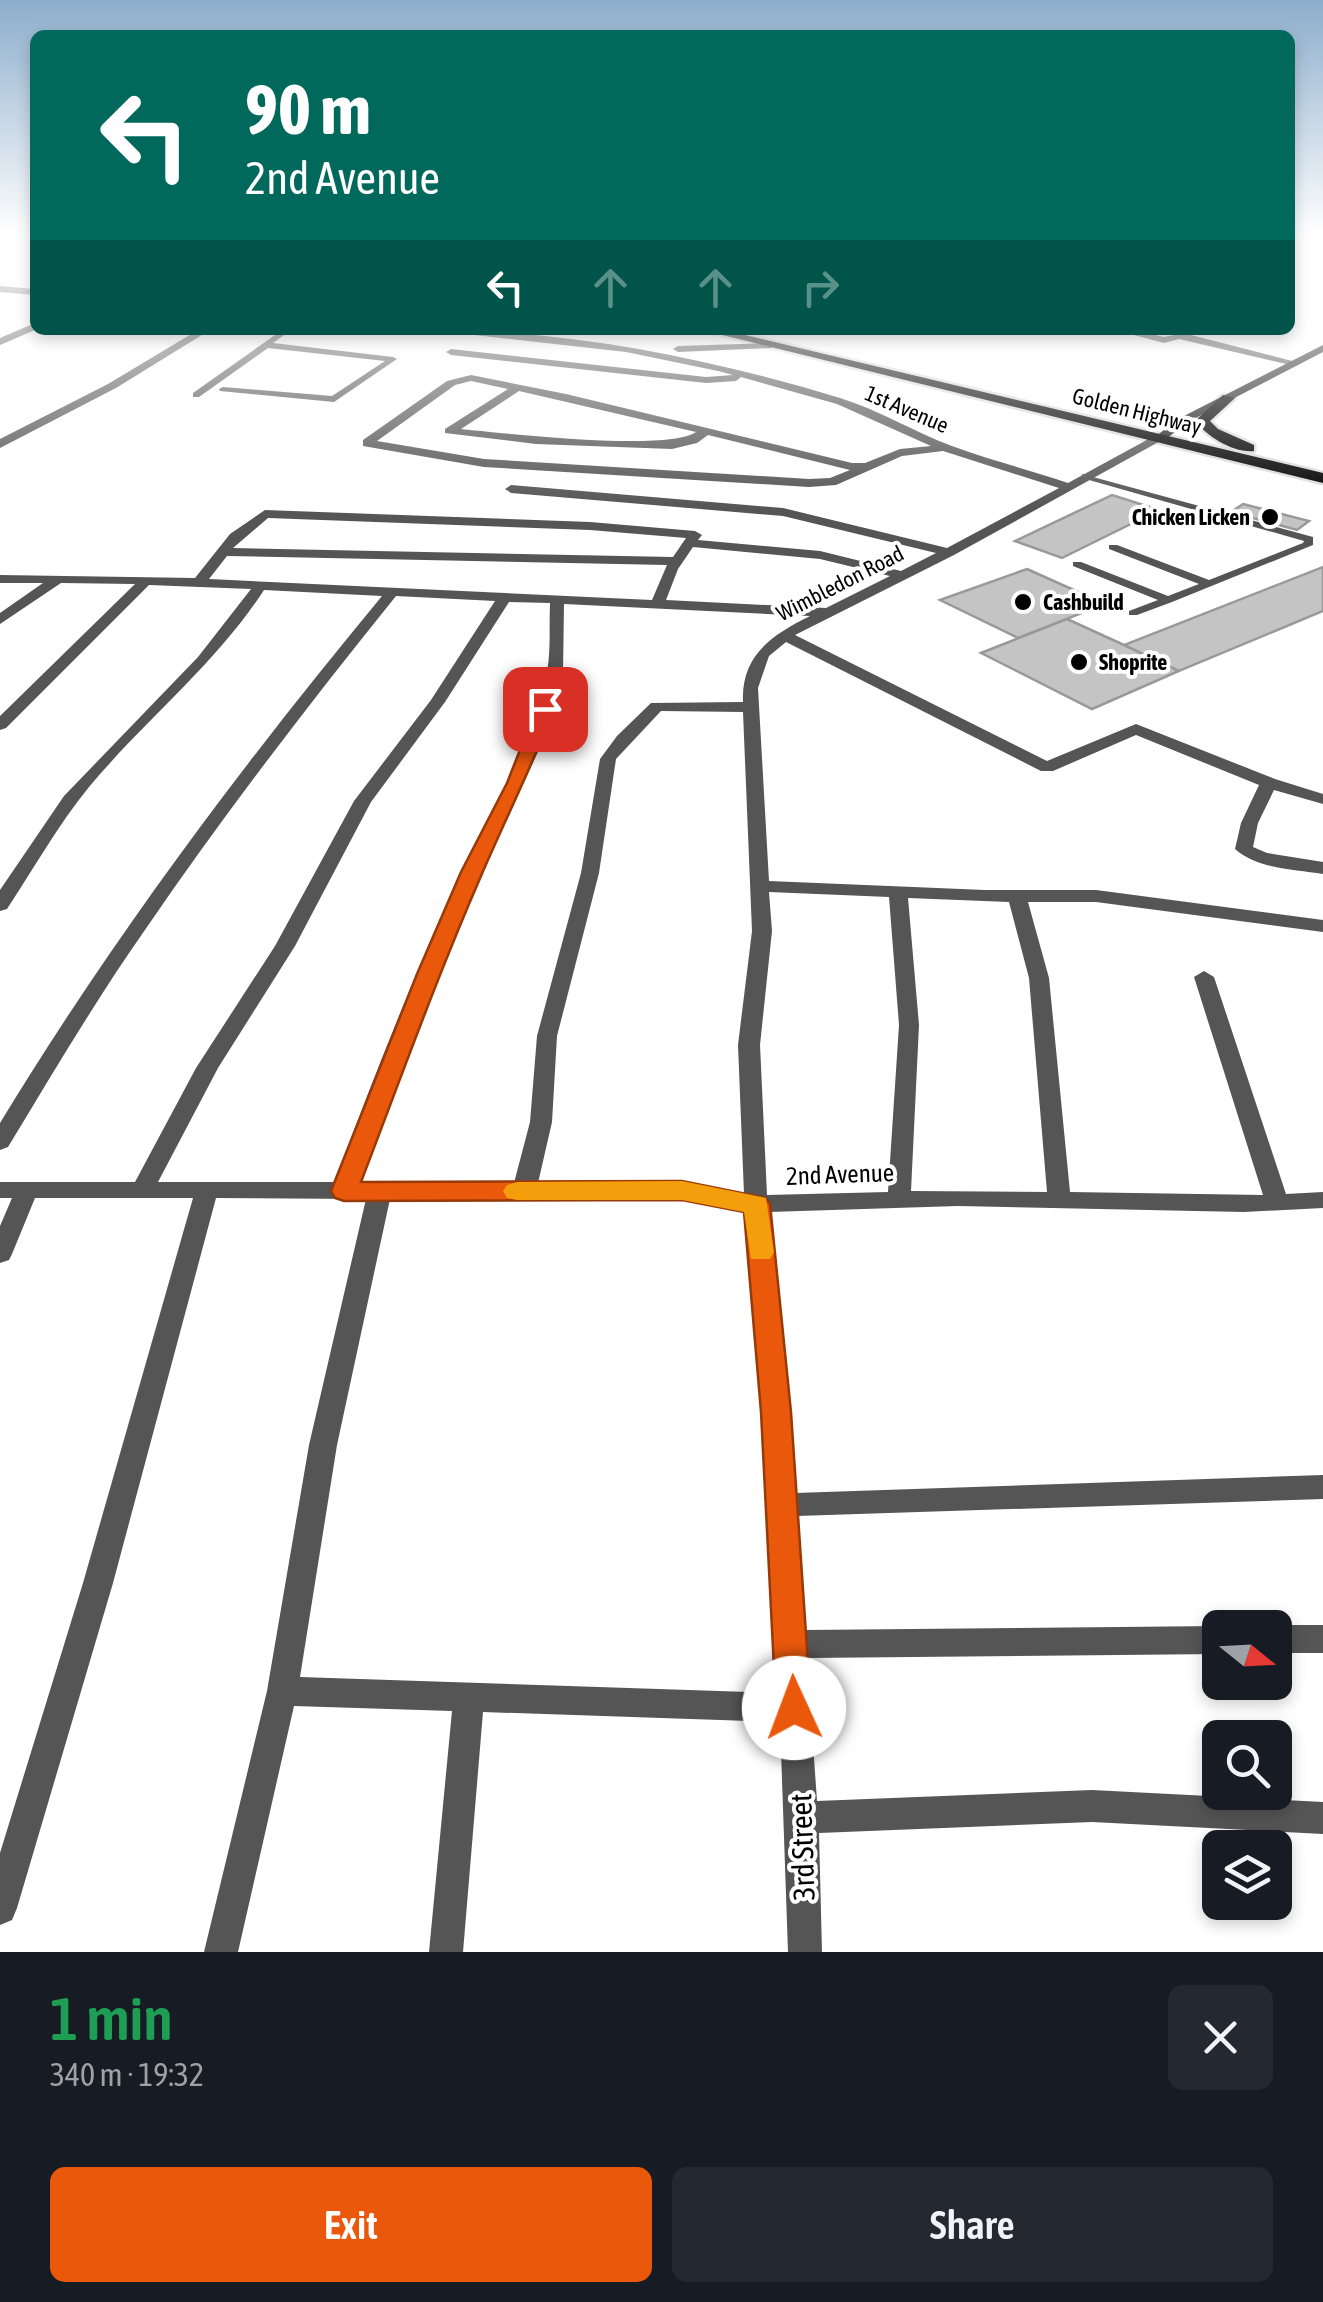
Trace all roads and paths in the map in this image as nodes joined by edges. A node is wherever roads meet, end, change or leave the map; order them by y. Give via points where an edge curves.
1 (30, 328) edge
2 (197, 335) edge
3 (280, 335) edge
4 (485, 335) edge
5 (728, 335) edge
6 (760, 335) edge
7 (1139, 335) edge
8 (1181, 336) joint
9 (0, 342) edge
10 (266, 345) junction
11 (772, 346) junction
12 (1323, 348) edge
13 (626, 349) junction
14 (451, 352) dead end
15 (1295, 364) junction
16 (743, 376) junction
17 (518, 387) junction
18 (224, 389) dead end
19 (196, 394) dead end
20 (1228, 398) junction
21 (28, 430) junction
22 (706, 431) junction
23 (1164, 434) junction
24 (0, 435) edge
25 (0, 444) edge
26 (946, 448) junction
27 (1252, 449) junction
28 (1323, 466) edge
29 (866, 467) junction
30 (1085, 476) junction
31 (1323, 478) edge
32 (1066, 486) junction
33 (511, 488) dead end
34 (692, 543) junction
35 (1113, 547) dead end
36 (224, 552) junction
37 (949, 552) junction
38 (677, 561) junction
39 (1077, 564) dead end
40 (902, 575) junction
41 (0, 579) edge
42 (58, 579) junction
43 (144, 582) junction
44 (1209, 584) junction
45 (197, 585) junction
46 (258, 589) junction
47 (393, 591) junction
48 (505, 596) junction
49 (557, 600) junction
50 (1168, 600) junction
51 (657, 605) junction
52 (828, 612) junction
53 (1133, 613) dead end
54 (0, 620) edge
55 (785, 636) junction
56 (750, 708) junction
57 (0, 725) edge
58 (1269, 783) junction
59 (1323, 799) edge
60 (1323, 868) edge
61 (759, 886) junction
62 (898, 892) junction
63 (1017, 896) junction
64 (0, 905) edge
65 (1323, 926) edge
66 (1204, 977) dead end
67 (0, 1142) edge
68 (380, 1189) junction
69 (0, 1190) edge
70 (27, 1190) junction
71 (344, 1191) junction
72 (524, 1191) junction
73 (141, 1192) junction
74 (206, 1192) junction
75 (900, 1200) junction
76 (1059, 1200) junction
77 (1323, 1200) edge
78 (1278, 1202) junction
79 (756, 1204) junction
80 (0, 1254) edge
81 (1323, 1487) edge
82 (782, 1505) junction
83 (1323, 1639) edge
84 (1202, 1640) edge
85 (1292, 1640) edge
86 (791, 1644) junction
87 (282, 1690) junction
88 (469, 1698) junction
89 (794, 1708) junction
90 (802, 1818) junction
91 (1323, 1818) edge
92 (0, 1908) edge
93 (221, 1952) edge
94 (446, 1952) edge
95 (805, 1952) edge

1 - 9 street
2 - 21 street
3 - 10 lane
4 - 13 street, 1st Avenue
5 - 11 main road, Golden Highway
6 - 23 main road, Golden Highway
7 - 8 street
8 - 15 street
10 - 18 lane via 392,360 334,400
10 - 19 lane
11 - 13 street
11 - 23 main road, Golden Highway
12 - 15 street, Wimbledon Road
13 - 16 street, 1st Avenue
14 - 16 street via 706,380
15 - 20 street, Wimbledon Road
16 - 26 street, 1st Avenue via 841,402
17 - 22 street
17 - 22 street via 450,431 672,444
17 - 29 street via 460,378 367,444 484,463 809,483 832,482
20 - 23 street, Wimbledon Road
20 - 27 main road via 1202,421
21 - 24 street
21 - 25 street
22 - 29 street
23 - 27 main road, Golden Highway
23 - 30 street, Wimbledon Road
23 - 31 main road, Golden Highway
26 - 29 street
26 - 32 street, 1st Avenue
27 - 28 main road, Golden Highway
30 - 32 street, Wimbledon Road
30 - 44 lane via 1309,539 1308,545
32 - 37 street, Wimbledon Road
33 - 37 street via 783,512
34 - 36 street via 694,535 685,532 266,514
34 - 38 street
34 - 40 street via 820,555
35 - 44 lane
36 - 38 street
36 - 45 street
37 - 40 street, Wimbledon Road
38 - 51 street
39 - 50 lane
40 - 52 street, Wimbledon Road
41 - 42 street
42 - 43 street
42 - 54 street
43 - 45 street
43 - 57 street
44 - 50 lane
45 - 46 street
46 - 47 street
46 - 64 street via 240,620 46,829
47 - 48 street
47 - 67 street via 246,773
48 - 49 street
48 - 73 street via 362,801
49 - 51 street
49 - 71 street via 552,689 428,974
50 - 53 lane
51 - 52 street
52 - 55 street, Wimbledon Road
55 - 56 street, Wimbledon Road via 758,661
55 - 58 street via 1047,767 1136,729
56 - 61 street, Wimbledon Road
56 - 72 street via 657,706 608,760 590,873 547,1036 541,1122
58 - 59 street
58 - 60 street via 1248,818 1244,849
61 - 62 street
61 - 79 street, Wimbledon Road via 762,931 750,1045
62 - 63 street
62 - 75 street via 909,1024
63 - 65 street via 1096,896
63 - 76 street via 1039,978
66 - 78 street
68 - 71 street, 2nd Avenue
68 - 72 street, 2nd Avenue
68 - 87 street via 323,1445
69 - 70 street, 2nd Avenue
70 - 73 street, 2nd Avenue
70 - 80 street
71 - 74 street, 2nd Avenue
72 - 79 street, 2nd Avenue via 682,1191
73 - 74 street, 2nd Avenue
74 - 92 street
75 - 76 street, 2nd Avenue
75 - 79 street, 2nd Avenue
76 - 78 street, 2nd Avenue
77 - 78 street, 2nd Avenue
79 - 82 street, 3rd Street
81 - 82 street
82 - 86 street, 3rd Street
83 - 85 street
84 - 86 street
86 - 89 street, 3rd Street
87 - 88 street
87 - 93 street
88 - 89 street
88 - 94 street
89 - 90 street, 3rd Street
90 - 91 street via 1092,1806
90 - 95 street, 3rd Street

